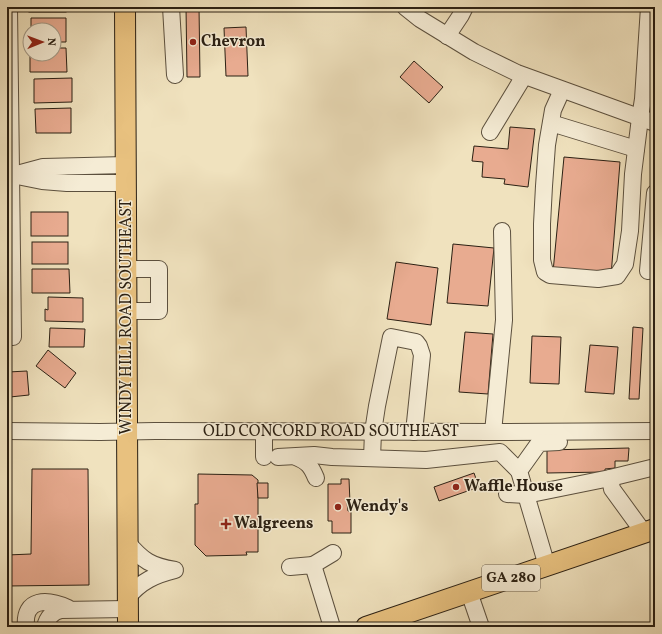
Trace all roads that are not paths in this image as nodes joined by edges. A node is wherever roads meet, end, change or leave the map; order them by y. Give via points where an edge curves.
1 (125, 7) edge
2 (171, 7) edge
3 (405, 7) edge
4 (465, 7) edge
5 (649, 7) edge
6 (8, 10) edge
7 (447, 36) junction
8 (175, 75) dead end
9 (524, 76) junction
10 (562, 90) junction
11 (9, 94) edge
12 (640, 118) junction
13 (551, 123) junction
14 (655, 123) edge
15 (490, 132) dead end
16 (636, 149) junction
17 (126, 174) junction
18 (9, 175) edge
19 (655, 193) edge
20 (502, 231) dead end
21 (9, 255) edge
22 (126, 269) junction
23 (648, 271) dead end
24 (127, 311) junction
25 (7, 337) edge
26 (655, 427) edge
27 (7, 431) edge
28 (128, 432) junction
29 (264, 432) junction
30 (373, 432) junction
31 (414, 432) junction
32 (493, 432) junction
33 (576, 432) junction
34 (296, 457) junction
35 (372, 458) junction
36 (655, 466) edge
37 (518, 471) junction
38 (316, 478) dead end
39 (610, 478) junction
40 (507, 494) dead end
41 (526, 494) junction
42 (649, 531) edge
43 (127, 542) junction
44 (333, 553) dead end
45 (313, 565) junction
46 (547, 566) junction
47 (290, 567) dead end
48 (469, 592) junction
49 (72, 609) junction
50 (128, 611) edge
51 (377, 625) edge
52 (26, 627) edge
53 (45, 627) edge
54 (332, 627) edge
55 (482, 627) edge

1 - 17 main road, WINDY HILL ROAD SOUTHEAST
2 - 8 street
3 - 7 street
4 - 7 street
5 - 12 street
6 - 11 street
7 - 9 street
9 - 10 street
9 - 15 street
10 - 12 street
10 - 13 street via 553,110
11 - 18 street
12 - 14 street
12 - 16 street
13 - 16 street
13 - 16 street via 547,145 542,224 542,260 545,272 550,275 598,279 617,276 625,264 630,231
17 - 18 street via 42,167
17 - 22 main road, WINDY HILL ROAD SOUTHEAST
18 - 21 street
19 - 23 street
20 - 32 street via 504,320
21 - 25 street via 13,337
22 - 24 main road, WINDY HILL ROAD SOUTHEAST
22 - 24 street via 159,269 159,311
24 - 28 main road, WINDY HILL ROAD SOUTHEAST
26 - 33 street, OLD CONCORD ROAD SOUTHEAST
27 - 28 street, OLD CONCORD ROAD SOUTHEAST
28 - 29 street, OLD CONCORD ROAD SOUTHEAST
28 - 43 main road, WINDY HILL ROAD SOUTHEAST
29 - 30 street, OLD CONCORD ROAD SOUTHEAST
29 - 34 street via 271,457
30 - 31 street, OLD CONCORD ROAD SOUTHEAST
30 - 31 street via 391,337 416,342 422,355
30 - 35 street
31 - 32 street, OLD CONCORD ROAD SOUTHEAST
32 - 33 street, OLD CONCORD ROAD SOUTHEAST
33 - 37 street via 575,441 539,443
34 - 35 street via 314,455
34 - 38 street via 308,464
35 - 37 street via 426,460 500,452
36 - 39 street
37 - 41 street
39 - 41 street
39 - 42 street via 612,489
40 - 41 street
41 - 46 street
42 - 46 main road, GA 280
43 - 50 main road, WINDY HILL ROAD SOUTHEAST
43 - 50 street via 151,564 175,570 151,578 132,592
44 - 45 street
45 - 47 street
45 - 54 street
46 - 48 main road, GA 280
48 - 51 main road, GA 280
48 - 55 street
49 - 50 street
49 - 52 street via 58,603 40,602 28,611
49 - 53 street via 56,611

